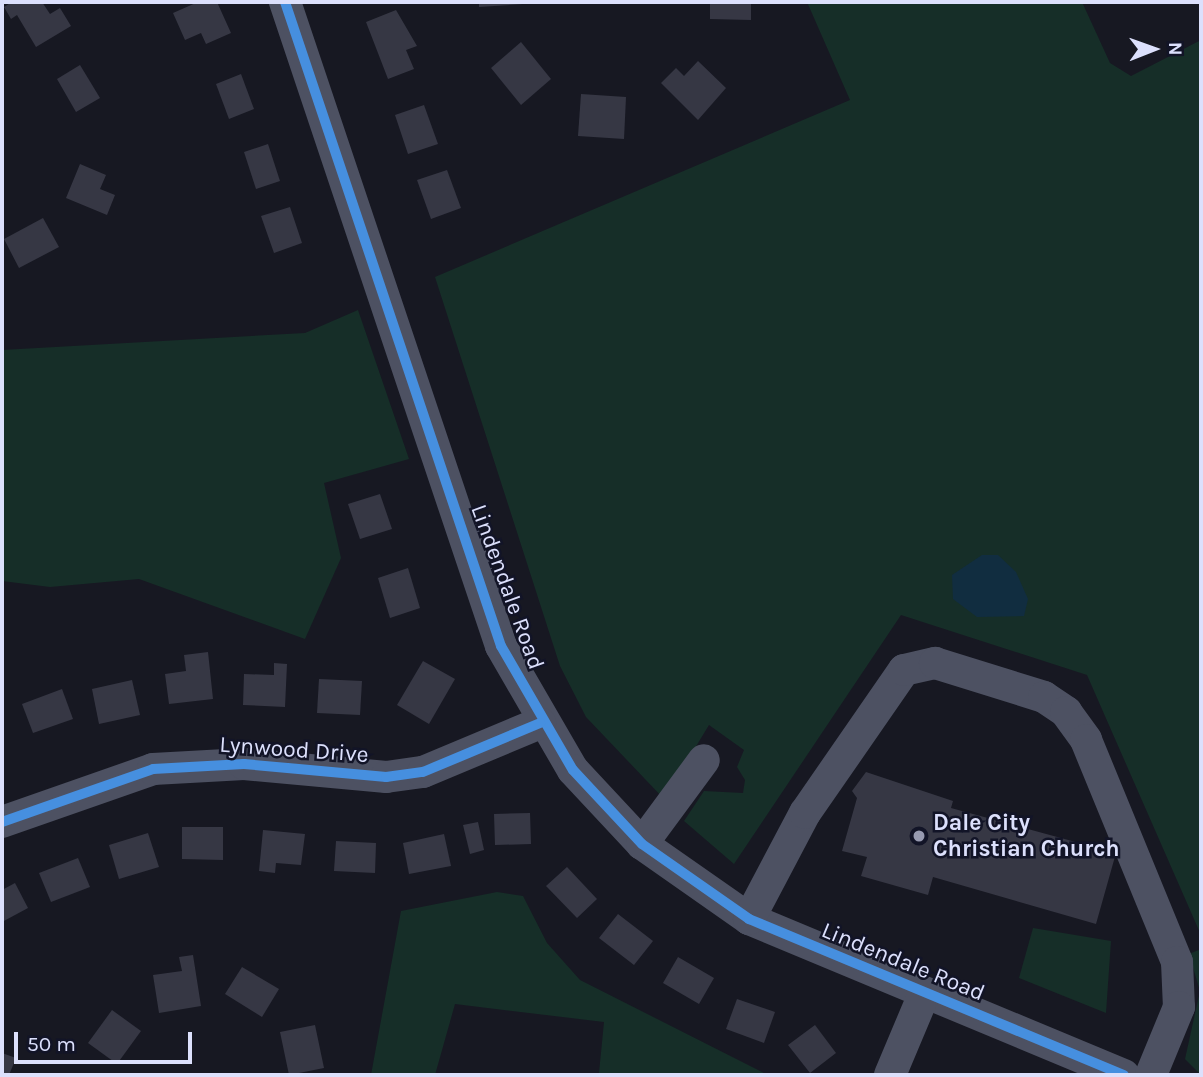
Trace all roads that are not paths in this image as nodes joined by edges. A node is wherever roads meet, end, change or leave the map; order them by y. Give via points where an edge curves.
1 (285, 2) edge
2 (540, 723) junction
3 (704, 760) dead end
4 (2, 822) edge
5 (642, 844) junction
6 (749, 919) junction
7 (924, 994) junction
8 (890, 1075) edge
9 (1124, 1075) edge
10 (1151, 1075) edge

1 - 2 street, Lindendale Road via 501,646
2 - 4 street, Lynwood Drive via 423,772 349,777 244,764 153,769
2 - 5 street, Lindendale Road via 601,803
3 - 5 street
5 - 6 street, Lindendale Road
6 - 7 street, Lindendale Road
6 - 10 street via 805,813 904,670 935,663 1044,697 1066,712 1086,740 1177,962 1179,1007
7 - 8 street
7 - 9 street, Lindendale Road

